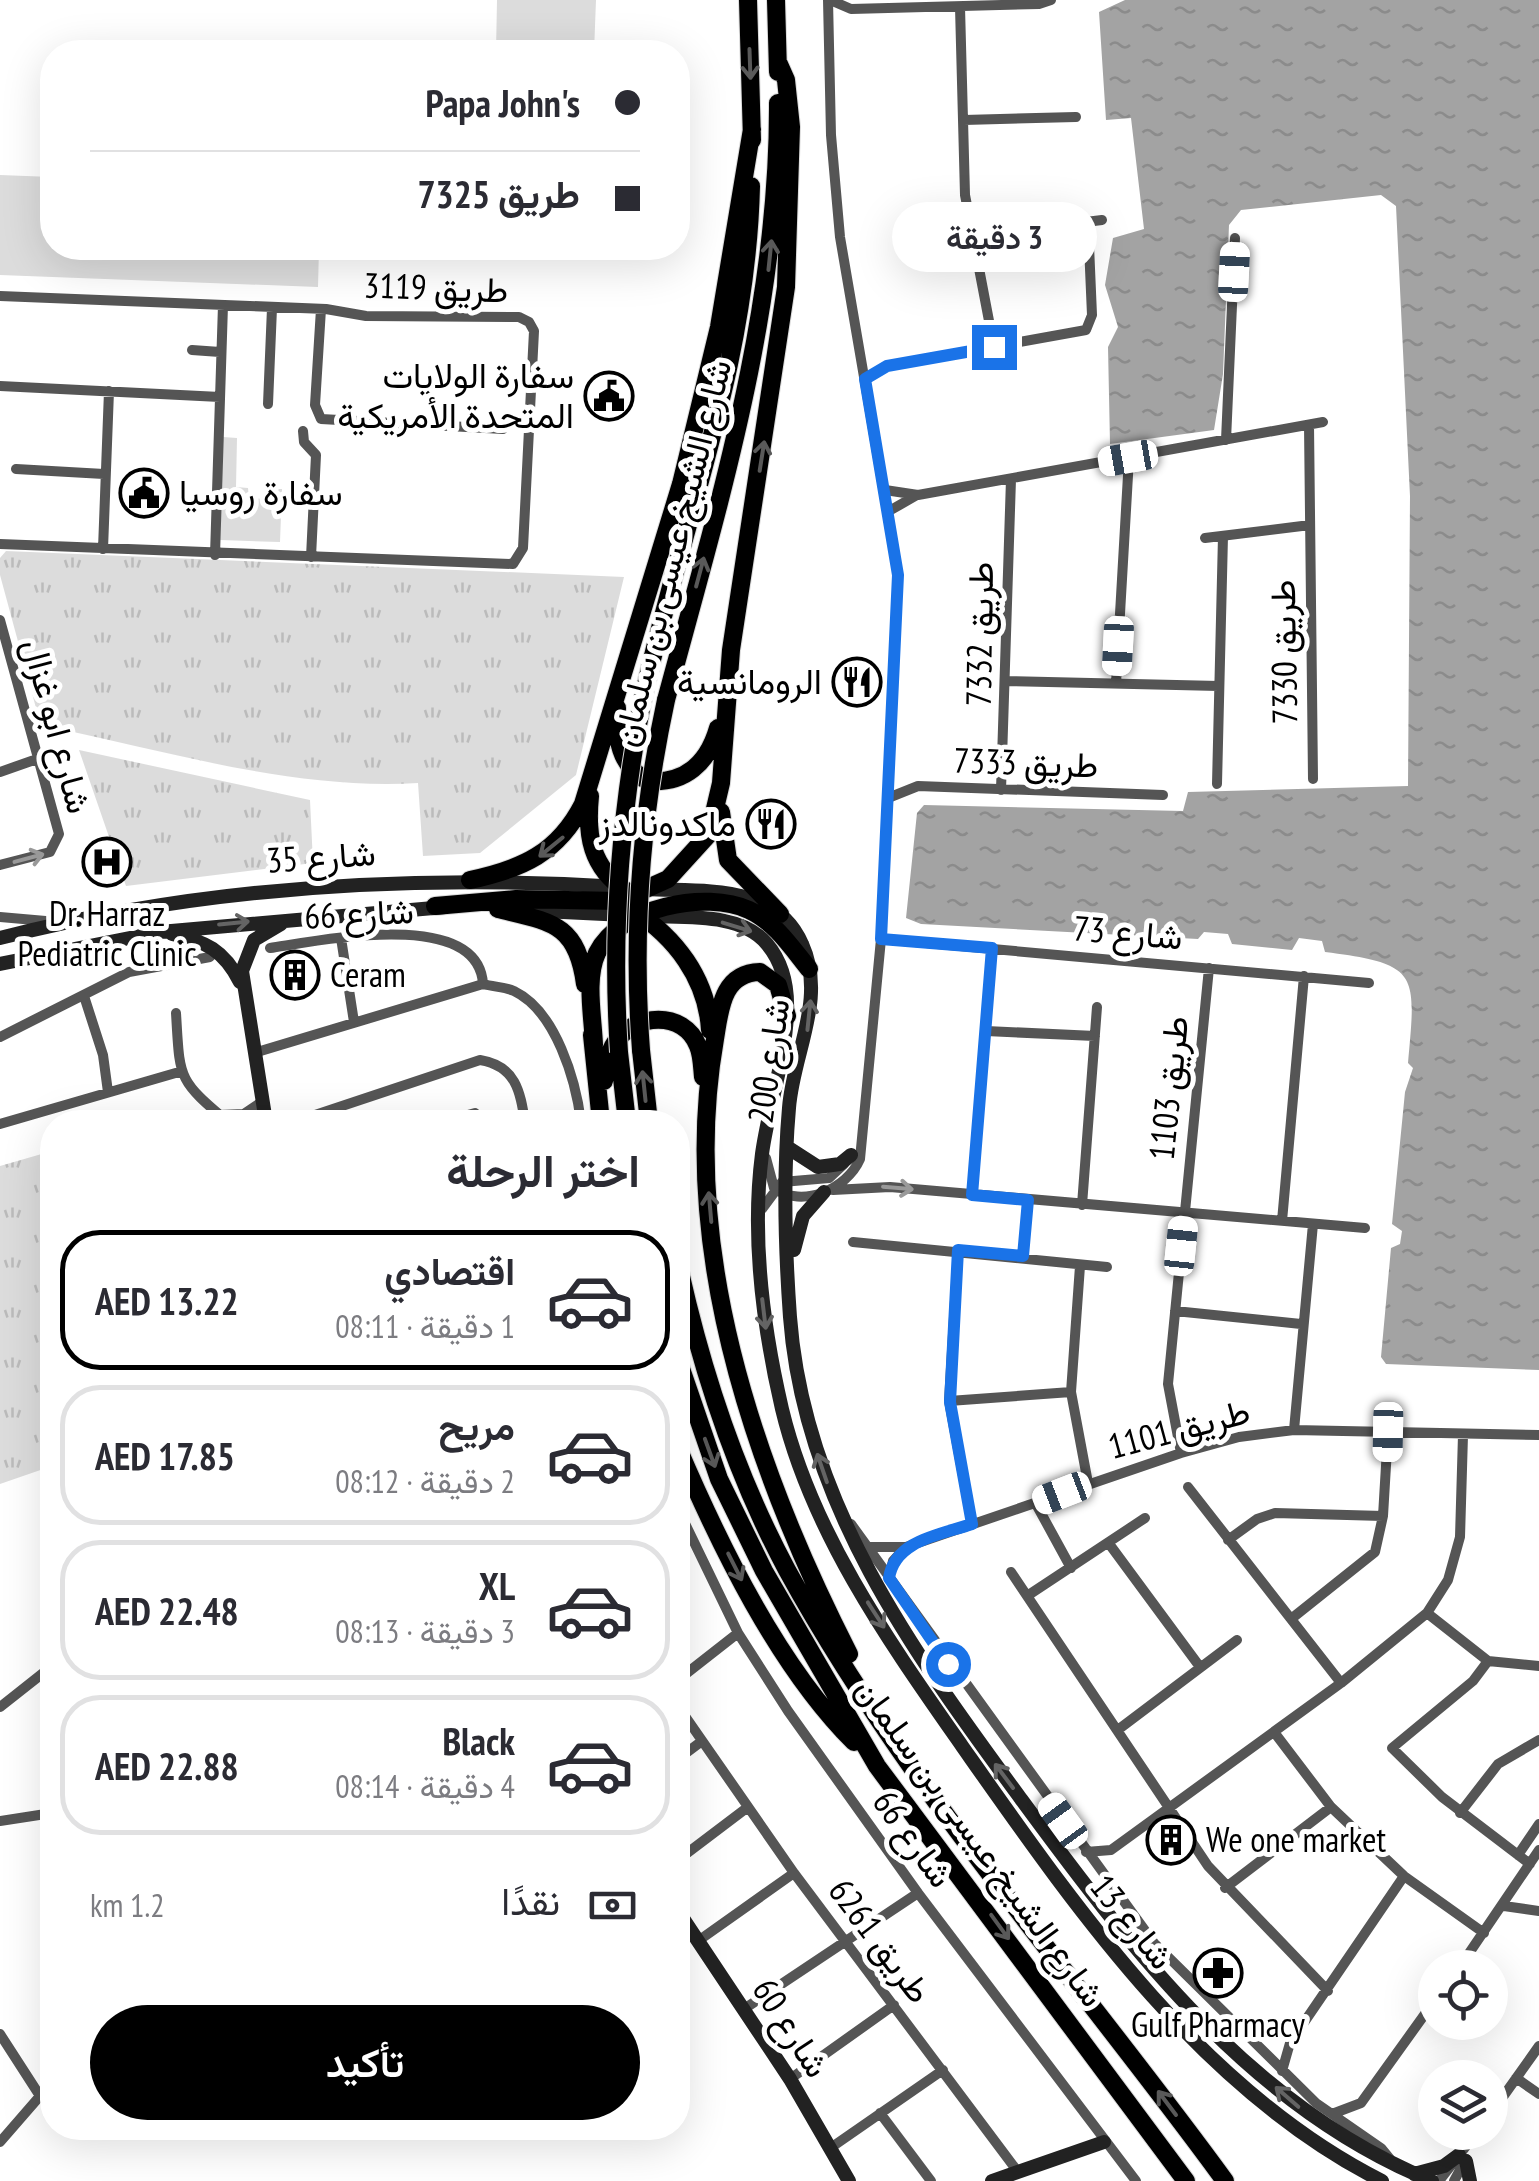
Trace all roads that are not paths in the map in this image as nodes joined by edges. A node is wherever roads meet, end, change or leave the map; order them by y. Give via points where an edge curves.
1 (748, 0) edge
2 (776, 0) edge
3 (829, 0) edge
4 (1051, 0) edge
5 (960, 7) junction
6 (851, 9) junction
7 (829, 21) junction
8 (778, 62) junction
9 (1076, 117) dead end
10 (964, 120) junction
11 (752, 129) junction
12 (1102, 220) dead end
13 (1088, 222) junction
14 (972, 236) junction
15 (1235, 238) dead end
16 (0, 296) edge
17 (223, 305) junction
18 (272, 308) junction
19 (320, 309) junction
20 (994, 347) junction
21 (192, 350) dead end
22 (220, 352) junction
23 (862, 361) junction
24 (887, 366) junction
25 (865, 379) junction
26 (0, 386) edge
27 (109, 391) junction
28 (220, 396) junction
29 (268, 404) dead end
30 (1323, 422) dead end
31 (1308, 424) junction
32 (503, 429) dead end
33 (303, 431) dead end
34 (1226, 440) junction
35 (1128, 458) junction
36 (16, 470) dead end
37 (104, 474) junction
38 (1011, 479) junction
39 (886, 490) junction
40 (918, 494) junction
41 (889, 512) junction
42 (1310, 524) junction
43 (1223, 536) junction
44 (1205, 538) dead end
45 (0, 544) edge
46 (103, 549) junction
47 (214, 555) junction
48 (311, 557) junction
49 (0, 620) edge
50 (630, 648) junction
51 (1008, 681) junction
52 (1116, 683) junction
53 (1218, 686) junction
54 (727, 691) junction
55 (37, 759) junction
56 (593, 771) junction
57 (0, 772) edge
58 (889, 777) junction
59 (1313, 779) dead end
60 (721, 784) junction
61 (1217, 784) dead end
62 (918, 786) junction
63 (1002, 790) junction
64 (1163, 795) dead end
65 (888, 798) junction
66 (0, 866) edge
67 (470, 880) junction
68 (584, 885) joint
69 (631, 894) junction
70 (434, 906) junction
71 (498, 909) junction
72 (655, 914) junction
73 (780, 914) junction
74 (0, 917) edge
75 (298, 918) junction
76 (62, 923) junction
77 (160, 932) junction
78 (0, 938) edge
79 (342, 938) junction
80 (881, 939) junction
81 (270, 948) dead end
82 (992, 948) junction
83 (210, 957) dead end
84 (0, 964) edge
85 (1209, 968) junction
86 (809, 969) junction
87 (1304, 976) junction
88 (1369, 983) dead end
89 (483, 984) junction
90 (242, 987) junction
91 (84, 996) junction
92 (1097, 1007) dead end
93 (176, 1013) dead end
94 (787, 1016) junction
95 (354, 1022) junction
96 (986, 1031) junction
97 (1094, 1036) junction
98 (0, 1037) edge
99 (594, 1045) junction
100 (254, 1053) junction
101 (712, 1055) junction
102 (179, 1072) junction
103 (108, 1092) junction
104 (262, 1101) junction
105 (344, 1106) junction
106 (707, 1108) junction
107 (47, 1110) edge
108 (213, 1110) edge
109 (250, 1110) edge
110 (264, 1110) edge
111 (332, 1110) edge
112 (345, 1110) edge
113 (523, 1110) edge
114 (579, 1110) edge
115 (600, 1110) edge
116 (602, 1110) edge
117 (626, 1110) edge
118 (648, 1110) edge
119 (40, 1112) edge
120 (865, 1123) junction
121 (0, 1124) edge
122 (765, 1132) junction
123 (787, 1147) junction
124 (850, 1155) junction
125 (783, 1188) junction
126 (824, 1192) junction
127 (972, 1195) junction
128 (1028, 1200) junction
129 (1082, 1204) junction
130 (1184, 1213) junction
131 (760, 1216) junction
132 (1282, 1221) junction
133 (1314, 1224) junction
134 (1365, 1228) dead end
135 (854, 1242) dead end
136 (958, 1250) junction
137 (1023, 1256) junction
138 (1080, 1266) junction
139 (1106, 1266) dead end
140 (690, 1308) edge
141 (1175, 1311) junction
142 (1301, 1324) junction
143 (796, 1368) junction
144 (1070, 1392) junction
145 (690, 1395) edge
146 (950, 1402) junction
147 (1294, 1430) junction
148 (1388, 1432) junction
149 (1463, 1435) junction
150 (1539, 1436) edge
151 (1181, 1452) junction
152 (690, 1473) edge
153 (1088, 1483) junction
154 (1188, 1487) dead end
155 (835, 1503) junction
156 (1036, 1504) junction
157 (1383, 1516) junction
158 (1145, 1518) dead end
159 (972, 1524) junction
160 (690, 1534) edge
161 (1228, 1540) junction
162 (1110, 1544) junction
163 (869, 1547) junction
164 (906, 1547) junction
165 (1071, 1568) junction
166 (1011, 1572) dead end
167 (889, 1578) junction
168 (1027, 1596) junction
169 (1427, 1613) junction
170 (1291, 1619) junction
171 (738, 1632) junction
172 (1237, 1640) dead end
173 (1488, 1660) junction
174 (1539, 1666) edge
175 (1200, 1667) junction
176 (690, 1670) edge
177 (40, 1675) edge
178 (1341, 1683) junction
179 (0, 1707) edge
180 (690, 1724) edge
181 (1119, 1729) junction
182 (1274, 1732) junction
183 (1539, 1740) edge
184 (702, 1742) junction
185 (690, 1750) edge
186 (905, 1756) junction
187 (877, 1766) junction
188 (1172, 1807) junction
189 (748, 1808) junction
190 (1331, 1808) junction
191 (1460, 1812) junction
192 (40, 1815) edge
193 (0, 1821) edge
194 (1539, 1824) edge
195 (1111, 1850) junction
196 (1539, 1850) edge
197 (690, 1851) edge
198 (1086, 1852) junction
199 (1518, 1855) junction
200 (1530, 1864) junction
201 (794, 1874) junction
202 (1103, 1876) junction
203 (1404, 1876) junction
204 (1225, 1888) junction
205 (918, 1893) junction
206 (1504, 1906) junction
207 (1539, 1911) edge
208 (690, 1929) edge
209 (1484, 1932) junction
210 (698, 1941) junction
211 (846, 1942) junction
212 (1471, 1950) edge
213 (1328, 1991) junction
214 (894, 2005) junction
215 (744, 2009) junction
216 (1418, 2024) edge
217 (0, 2034) edge
218 (1290, 2043) junction
219 (1539, 2046) edge
220 (1261, 2050) junction
221 (943, 2070) junction
222 (1282, 2071) junction
223 (1516, 2078) junction
224 (790, 2079) junction
225 (1508, 2089) edge
226 (1539, 2094) edge
227 (1361, 2103) junction
228 (880, 2113) junction
229 (1331, 2114) junction
230 (1360, 2133) junction
231 (0, 2142) edge
232 (1104, 2142) junction
233 (829, 2149) junction
234 (1467, 2150) edge
235 (1465, 2153) junction
236 (1393, 2164) junction
237 (1018, 2172) junction
238 (1414, 2174) junction
239 (849, 2181) edge
240 (930, 2181) edge
241 (992, 2181) edge
242 (1136, 2181) edge
243 (1186, 2181) edge
244 (1225, 2181) edge
245 (1380, 2181) edge
246 (1435, 2181) edge
247 (1454, 2181) edge
248 (1470, 2181) edge

1 -> 11 highway, شارع الشيخ عيسى بن سلمان
2 - 8 highway, شارع الشيخ عيسى بن سلمان
3 - 6 street
3 - 7 street
4 - 5 street
5 - 6 street
5 - 10 street
6 - 7 street
7 - 23 street via 834,192
54 -> 8 highway via 786,288 792,160 786,80
118 -> 8 highway, شارع الشيخ عيسى بن سلمان, bridge via 637,946 652,766 757,348 773,226
9 - 10 street
10 - 14 street
11 - 50 highway via 720,326
11 - 117 highway, شارع الشيخ عيسى بن سلمان, bridge via 750,228 725,395 643,698 621,844 616,950
12 - 13 street
13 - 14 street
13 - 20 street via 1090,326
14 - 20 street
15 - 34 street
16 - 17 street, طريق 3119
17 - 18 street, طريق 3119
17 - 22 street
18 - 19 street, طريق 3119
18 - 29 street
19 - 32 street via 315,409 321,419
19 - 48 street, طريق 3119 via 519,318 534,332 518,560
20 - 24 street
21 - 22 street
22 - 28 street
23 - 24 street
23 - 25 street
24 - 25 street
25 - 39 street
26 - 27 street
27 - 28 street
27 - 37 street
28 - 47 street
30 - 31 street
31 - 34 street
31 - 42 street, طريق 7330
33 - 48 street via 316,454
34 - 35 street
35 - 38 street
35 - 52 street
36 - 37 street
37 - 46 street
38 - 40 street
38 - 51 street, طريق 7332
39 - 40 street
39 - 41 street
40 - 41 street
41 - 58 street via 898,575
42 - 43 street, طريق 7330
42 - 59 street, طريق 7330
43 - 44 street, طريق 7330
43 - 53 street, طريق 7330
45 - 46 street, طريق 3119
46 - 47 street, طريق 3119
47 - 48 street, طريق 3119
49 - 55 street, شارع ابو غزال
50 - 54 highway via 617,736 630,767 648,782 678,779 702,763
50 - 56 highway
51 - 52 street, طريق 7330
51 - 63 street, طريق 7332
52 - 53 street, طريق 7330
53 - 61 street, طريق 7330
54 - 60 highway
55 - 57 street
66 -> 55 street, شارع ابو غزال via 56,845 57,823
56 -> 67 highway via 562,840 528,863
56 - 69 highway via 593,856
58 - 62 street
58 - 65 street
60 - 69 highway via 709,834 683,867
60 - 73 highway via 728,860
62 - 63 street, طريق 7333
62 - 65 street, طريق 7333
63 - 64 street, طريق 7333
65 - 80 street
67 - 68 street, شارع 35
67 - 76 street, شارع 35 via 266,890
68 - 69 highway
69 - 70 highway
69 - 72 highway
69 - 73 street via 736,894
70 - 71 street, شارع 35
70 - 75 street, شارع 35
71 - 72 street, شارع 35
71 - 99 highway via 548,922 570,937 582,965
72 - 86 highway via 686,902 752,912
72 -> 94 street, شارع 200 via 755,932 778,963
72 - 99 highway via 610,936 596,955
72 - 101 highway via 700,984
73 - 86 street, شارع 200 via 804,946
74 - 76 street
77 -> 75 street, شارع 35
75 - 90 street via 254,940
76 - 78 street, شارع 35
77 - 84 street, شارع 35
77 - 90 street via 198,939 222,952
79 - 81 street, شارع 66
79 - 89 street, شارع 66 via 397,935 454,944 472,956
79 - 95 street
80 - 82 street, شارع 73
80 - 120 street
82 - 85 street, شارع 73
82 - 96 street
83 - 91 street via 129,972
85 - 87 street, شارع 73
85 - 130 street, طريق 1103
123 -> 86 street, شارع 200 via 811,1000
87 - 88 street, شارع 73
87 - 132 street
89 - 95 street
89 - 114 street via 523,996 550,1030 572,1073
90 - 100 street
91 - 98 street
91 - 103 street
92 - 97 street
93 - 102 street
94 - 101 highway via 770,978 760,972 736,977 723,999
94 - 122 street, شارع 200
95 - 100 street
96 - 97 street
96 - 127 street
97 - 129 street
99 - 115 highway
100 - 104 street
101 - 106 highway
102 - 103 street
102 - 108 street
103 - 107 street
104 - 109 street
104 - 110 street
105 - 111 street
105 - 112 street
105 - 113 street via 480,1060 509,1072
106 - 116 highway via 698,1047 666,1019 629,1027 614,1043
186 -> 106 highway via 799,1550 755,1433 715,1263
119 - 121 street
120 - 124 street
120 - 126 street via 856,1169
122 - 125 street, شارع 200 via 768,1176
122 - 131 street, شارع 13
123 - 124 street via 818,1167
123 - 125 street, شارع 200
124 - 125 street via 828,1178
125 - 126 street
125 - 131 street, شارع 200
125 - 143 street, شارع 13
126 -> 127 street, طريق 1103 via 873,1186
126 - 143 street via 795,1235 802,1358
127 - 128 street, طريق 1103
128 - 129 street, طريق 1103
128 - 137 street
129 - 130 street, طريق 1103
130 - 132 street, طريق 1103
130 - 141 street
131 -> 245 street, شارع 13 via 768,1352 787,1431 853,1581 999,1799 1136,1978 1286,2121
132 - 133 street, طريق 1103
133 - 134 street, طريق 1103
133 - 142 street
135 - 136 street
136 - 137 street
136 - 146 street
137 - 138 street
138 - 139 street
138 - 144 street
140 - 186 highway, شارع الشيخ عيسى بن سلمان via 715,1403 786,1567
141 - 142 street
141 - 151 street via 1168,1398
142 - 147 street
155 -> 143 street, شارع 13
144 - 146 street, طريق 1101
144 - 153 street
145 -> 187 highway, شارع الشيخ عيسى بن سلمان via 719,1479 764,1571
146 - 159 street
147 - 148 street, طريق 1101
147 - 151 street, طريق 1101
148 - 149 street, طريق 1101
148 - 157 street
149 - 150 street, طريق 1101
149 - 169 street via 1460,1537 1448,1580
151 - 153 street, طريق 1101
152 -> 187 highway via 746,1588 804,1682
153 - 156 street, طريق 1101
154 - 161 street
155 - 163 street
236 -> 155 street, شارع 13 via 1298,2107 1150,1968 946,1698 869,1576
156 - 159 street, طريق 1101
156 - 165 street
157 - 161 street via 1275,1513
157 - 170 street via 1370,1559
158 - 162 street
159 - 164 street, طريق 1101
160 - 171 street, شارع 66
161 - 170 street
162 - 165 street
162 - 175 street
163 - 164 street, طريق 1101
163 - 167 street
164 - 167 street
165 - 168 street
166 - 168 street
167 - 198 street
168 - 181 street
169 - 173 street
169 - 178 street
170 - 178 street
171 - 176 street
171 - 205 street, شارع 66
172 - 175 street
173 - 174 street
173 - 191 street via 1473,1681 1392,1748
175 - 181 street
177 - 179 street
178 - 182 street
180 - 184 street, طريق 6261
181 - 188 street
182 - 188 street
182 - 190 street
183 - 191 street via 1498,1764
184 - 185 street
184 - 189 street, طريق 6261
244 -> 186 highway, شارع الشيخ عيسى بن سلمان
187 -> 243 highway, شارع الشيخ عيسى بن سلمان
188 - 195 street
188 - 204 street
189 - 197 street
189 - 201 street, طريق 6261
190 - 203 street
190 - 204 street
191 - 199 street
192 - 193 street
194 - 199 street
195 - 198 street
195 - 202 street
196 - 200 street
198 - 202 street
199 - 200 street
200 - 206 street
201 - 210 street
201 - 211 street, طريق 6261
202 - 220 street via 1154,1943
203 - 209 street
203 - 213 street
204 - 213 street
205 - 211 street
205 - 232 street, شارع 66
206 - 207 street
206 - 209 street
208 - 210 street, شارع 60
209 - 212 street
210 - 215 street, شارع 60
211 - 214 street, طريق 6261
211 - 215 street
213 - 218 street
214 - 221 street, طريق 6261
214 - 224 street
215 - 224 street, شارع 60
216 - 227 street
217 - 231 street via 40,2096
218 - 220 street
218 - 222 street
219 - 223 street
220 - 222 street
221 - 228 street
221 - 237 street, طريق 6261
222 - 229 street
223 - 225 street
223 - 226 street
224 - 233 street, شارع 60
227 - 229 street
227 - 230 street
228 - 233 street
228 - 240 street
229 - 230 street
230 - 236 street
232 - 237 street
232 - 242 street, شارع 66
233 - 239 street, شارع 60
234 - 235 street
235 - 238 street
235 - 246 street
235 - 247 street
235 - 248 street
236 - 238 street, شارع 13
237 - 241 street
238 - 246 street, شارع 13

